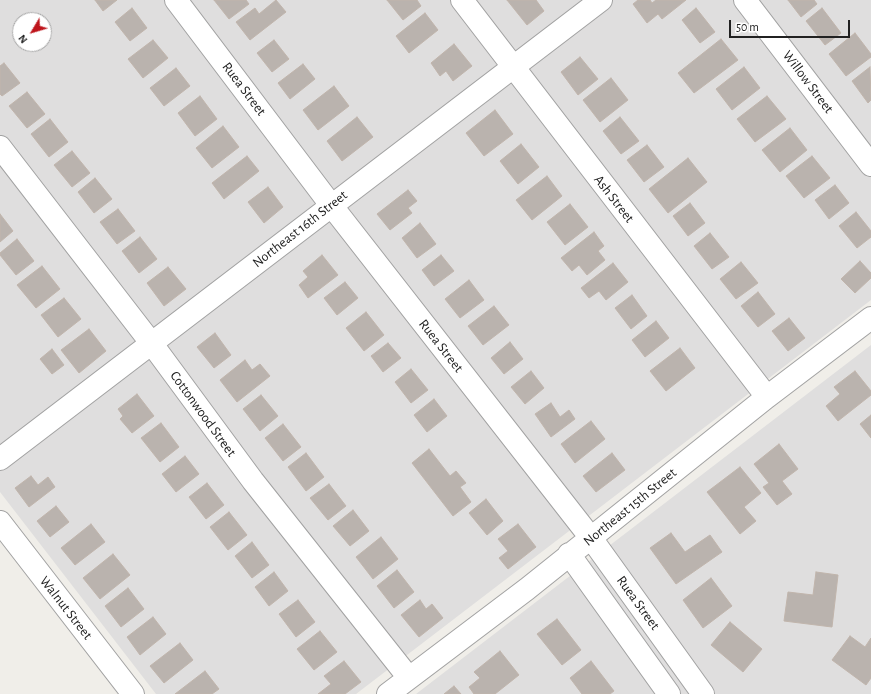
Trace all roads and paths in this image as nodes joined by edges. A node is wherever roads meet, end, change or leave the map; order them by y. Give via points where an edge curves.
1 (176, 0) edge
2 (462, 0) edge
3 (601, 0) edge
4 (745, 0) edge
5 (513, 67) junction
6 (0, 147) edge
7 (871, 165) edge
8 (331, 205) junction
9 (869, 323) edge
10 (152, 344) junction
11 (767, 397) junction
12 (0, 459) edge
13 (0, 522) edge
14 (591, 538) junction
15 (569, 554) junction
16 (409, 678) junction
17 (133, 694) edge
18 (388, 694) edge
19 (669, 694) edge
20 (703, 694) edge

1 - 8 street, Ruea Street
2 - 5 street, Ash Street
3 - 5 street, Northeast 16th Street
4 - 7 street, Willow Street
5 - 8 street, Northeast 16th Street
5 - 11 street, Ash Street
6 - 10 street, Cottonwood Street
8 - 10 street, Northeast 16th Street
8 - 14 street, Ruea Street
9 - 11 street, Northeast 15th Street
10 - 12 street, Northeast 16th Street
10 - 16 street, Cottonwood Street via 253,481
11 - 14 street, Northeast 15th Street
13 - 17 street, Walnut Street
14 - 15 street, Northeast 15th Street
14 - 20 street, Ruea Street
15 - 16 street, Northeast 15th Street
15 - 19 street, Ruea Street
16 - 18 street, Northeast 15th Street

